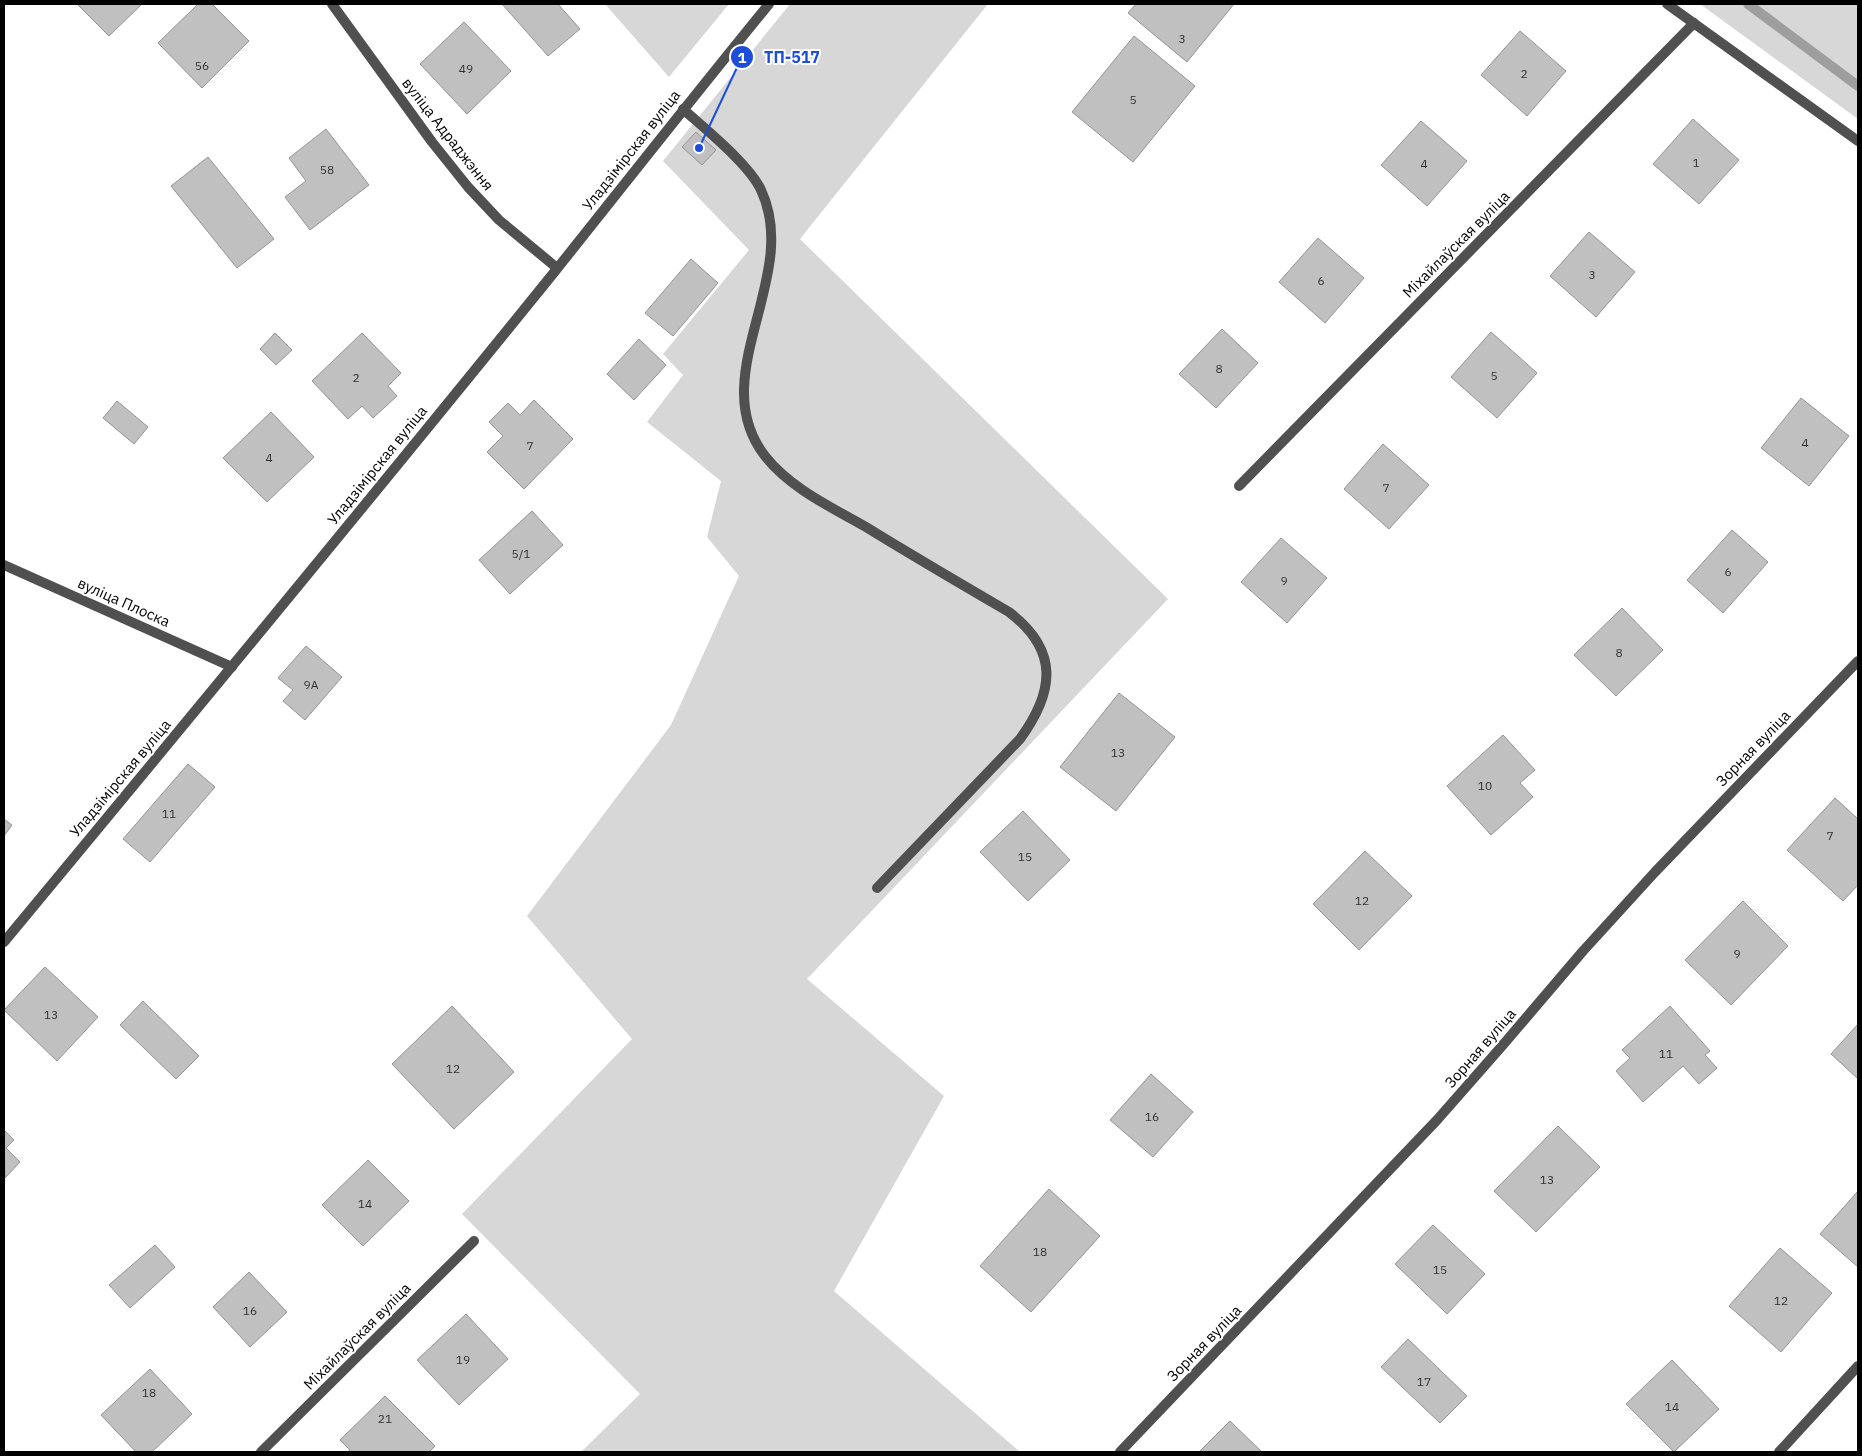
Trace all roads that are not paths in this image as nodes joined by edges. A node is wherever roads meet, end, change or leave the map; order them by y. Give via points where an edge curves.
1 (332, 4) edge
2 (769, 4) edge
3 (1667, 4) edge
4 (1694, 23) junction
5 (683, 109) junction
6 (1858, 141) edge
7 (557, 268) junction
8 (1239, 486) dead end
9 (4, 565) edge
10 (1858, 661) edge
11 (232, 667) junction
12 (877, 888) dead end
13 (4, 942) edge
14 (474, 1241) dead end
15 (1858, 1366) edge
16 (261, 1452) edge
17 (1120, 1452) edge
18 (1779, 1452) edge

1 - 7 street, вуліца Адраджэння via 468,187 499,220
2 - 5 street, Уладзімірская вуліца
3 - 4 street
4 - 6 street
4 - 8 street, Міхайлаўская вуліца
5 - 7 street, Уладзімірская вуліца
5 - 12 street via 744,166 760,188 769,210 773,235 770,261 744,385 745,411 751,434 764,455 781,473 830,506 1009,612 1026,625 1037,640 1045,660 1043,701 1034,720 1020,739
7 - 11 street, Уладзімірская вуліца
9 - 11 street, вуліца Плоска
10 - 17 street, Зорная вуліца via 1583,950 1431,1126
11 - 13 street, Уладзімірская вуліца
14 - 16 street, Міхайлаўская вуліца
15 - 18 street

